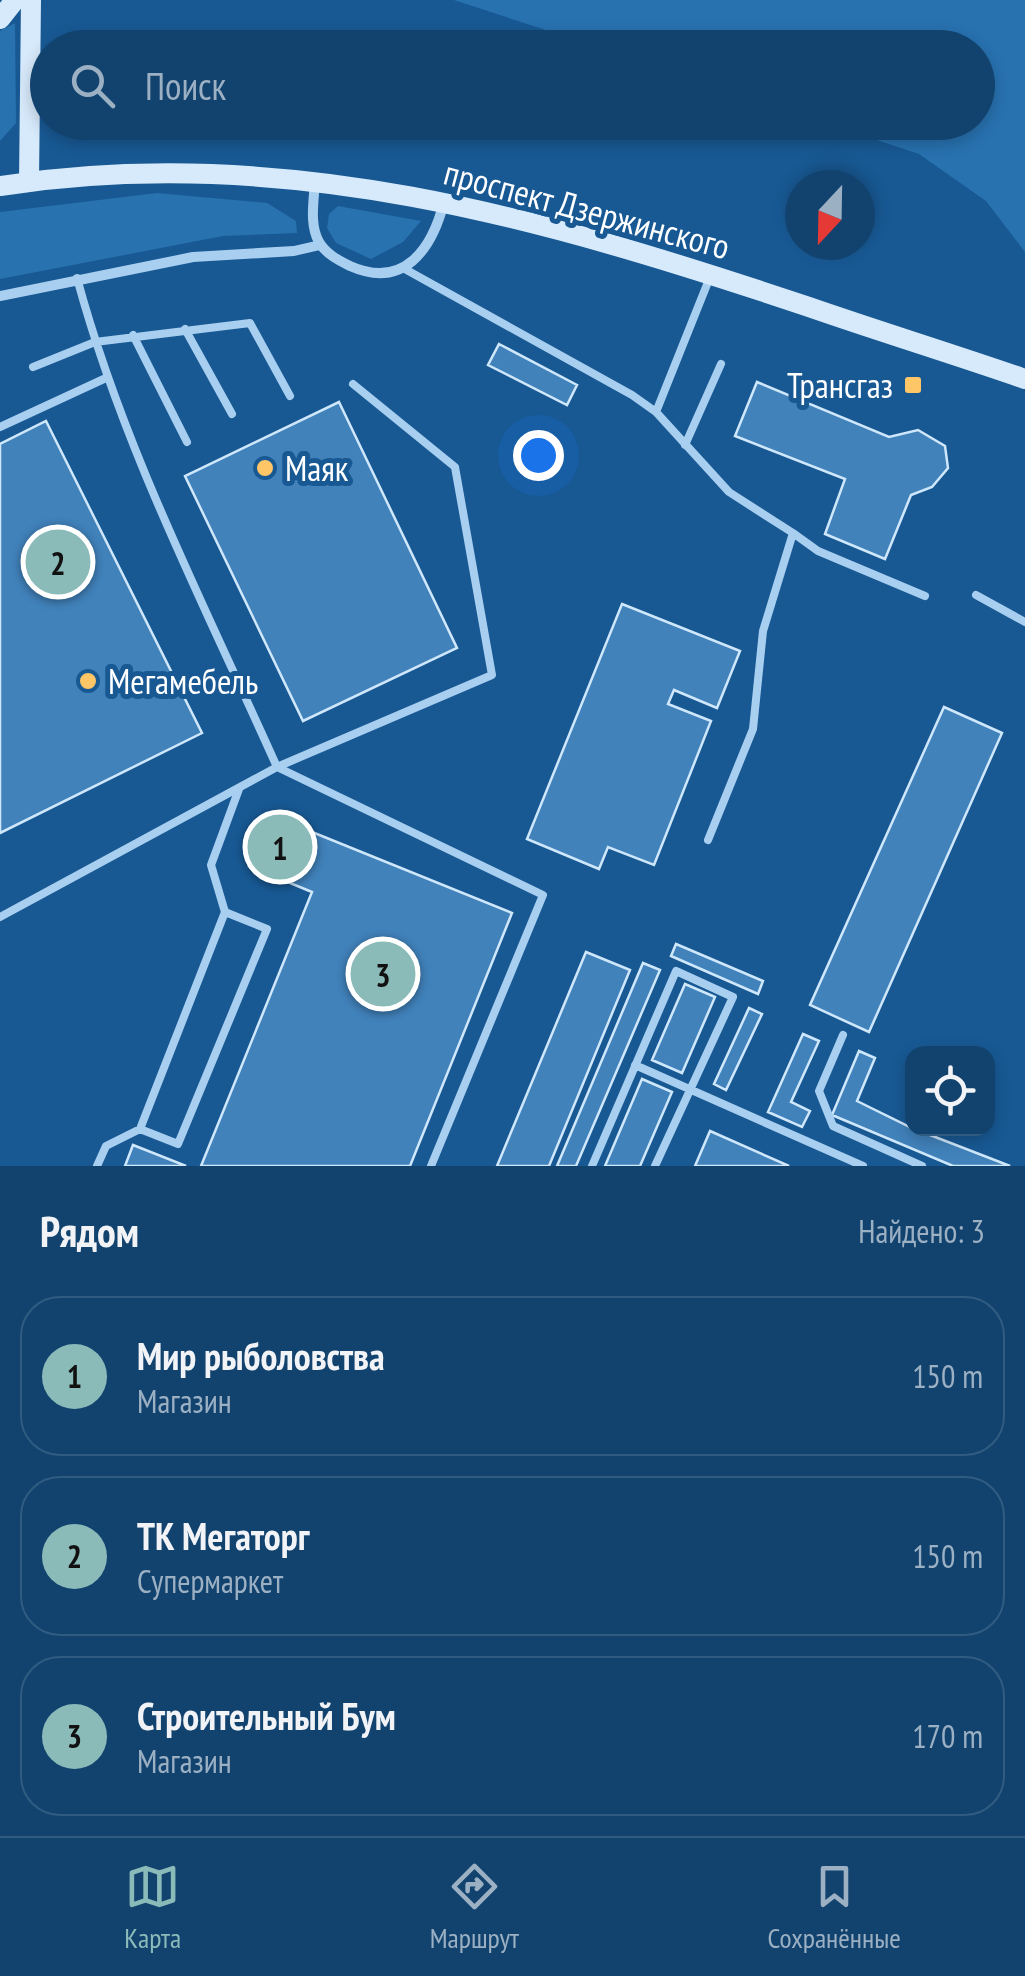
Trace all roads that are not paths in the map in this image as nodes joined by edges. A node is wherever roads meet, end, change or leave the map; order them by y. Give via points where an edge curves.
1 (15, 0) edge
2 (31, 0) edge
3 (0, 18) edge
4 (31, 30) edge
5 (30, 91) edge
6 (315, 179) junction
7 (29, 182) junction
8 (0, 186) edge
9 (444, 202) junction
10 (320, 244) junction
11 (403, 268) junction
12 (711, 274) junction
13 (77, 278) junction
14 (0, 296) edge
15 (185, 329) junction
16 (134, 335) junction
17 (95, 342) junction
18 (722, 364) dead end
19 (33, 367) dead end
20 (106, 378) junction
21 (1025, 379) edge
22 (354, 384) dead end
23 (290, 396) dead end
24 (656, 412) junction
25 (232, 414) dead end
26 (0, 426) edge
27 (187, 442) dead end
28 (685, 445) junction
29 (793, 533) junction
30 (976, 595) dead end
31 (925, 596) dead end
32 (1025, 622) edge
33 (277, 767) junction
34 (239, 790) junction
35 (708, 840) dead end
36 (225, 912) junction
37 (0, 916) edge
38 (843, 1035) dead end
39 (635, 1065) junction
40 (690, 1091) junction
41 (140, 1129) junction
42 (97, 1166) edge
43 (430, 1166) edge
44 (592, 1166) edge
45 (655, 1166) edge
46 (863, 1166) edge
47 (922, 1166) edge

1 - 3 main road
2 - 4 main road
5 - 7 main road
6 - 7 main road, проспект Дзержинского via 138,171
6 - 9 main road, проспект Дзержинского
6 - 10 street via 312,224
7 - 8 main road, проспект Дзержинского
9 - 11 street via 436,235
9 - 12 main road, проспект Дзержинского
10 - 11 street via 359,270
10 - 13 street via 192,256
11 - 24 lane
12 - 21 main road, проспект Дзержинского
12 - 24 lane
13 - 14 street
13 - 17 lane
15 - 16 lane
15 - 23 lane via 250,323
15 - 25 lane
16 - 17 lane
16 - 27 lane
17 - 19 lane
17 - 20 lane
18 - 28 lane
20 - 26 lane
20 - 33 lane
22 - 33 lane via 455,467 492,675
24 - 28 lane
28 - 29 lane via 729,492
29 - 31 lane via 818,551
29 - 35 lane via 763,631 753,729
30 - 32 lane
33 - 34 lane
33 - 43 lane via 544,895
34 - 36 lane via 211,865
34 - 37 lane
36 - 41 lane
36 - 41 lane via 267,929 178,1144
38 - 47 lane via 819,1091 833,1126
39 - 40 lane
39 - 40 lane via 676,971 732,997
39 - 44 lane
40 - 45 lane
40 - 46 lane
41 - 42 lane via 106,1146

